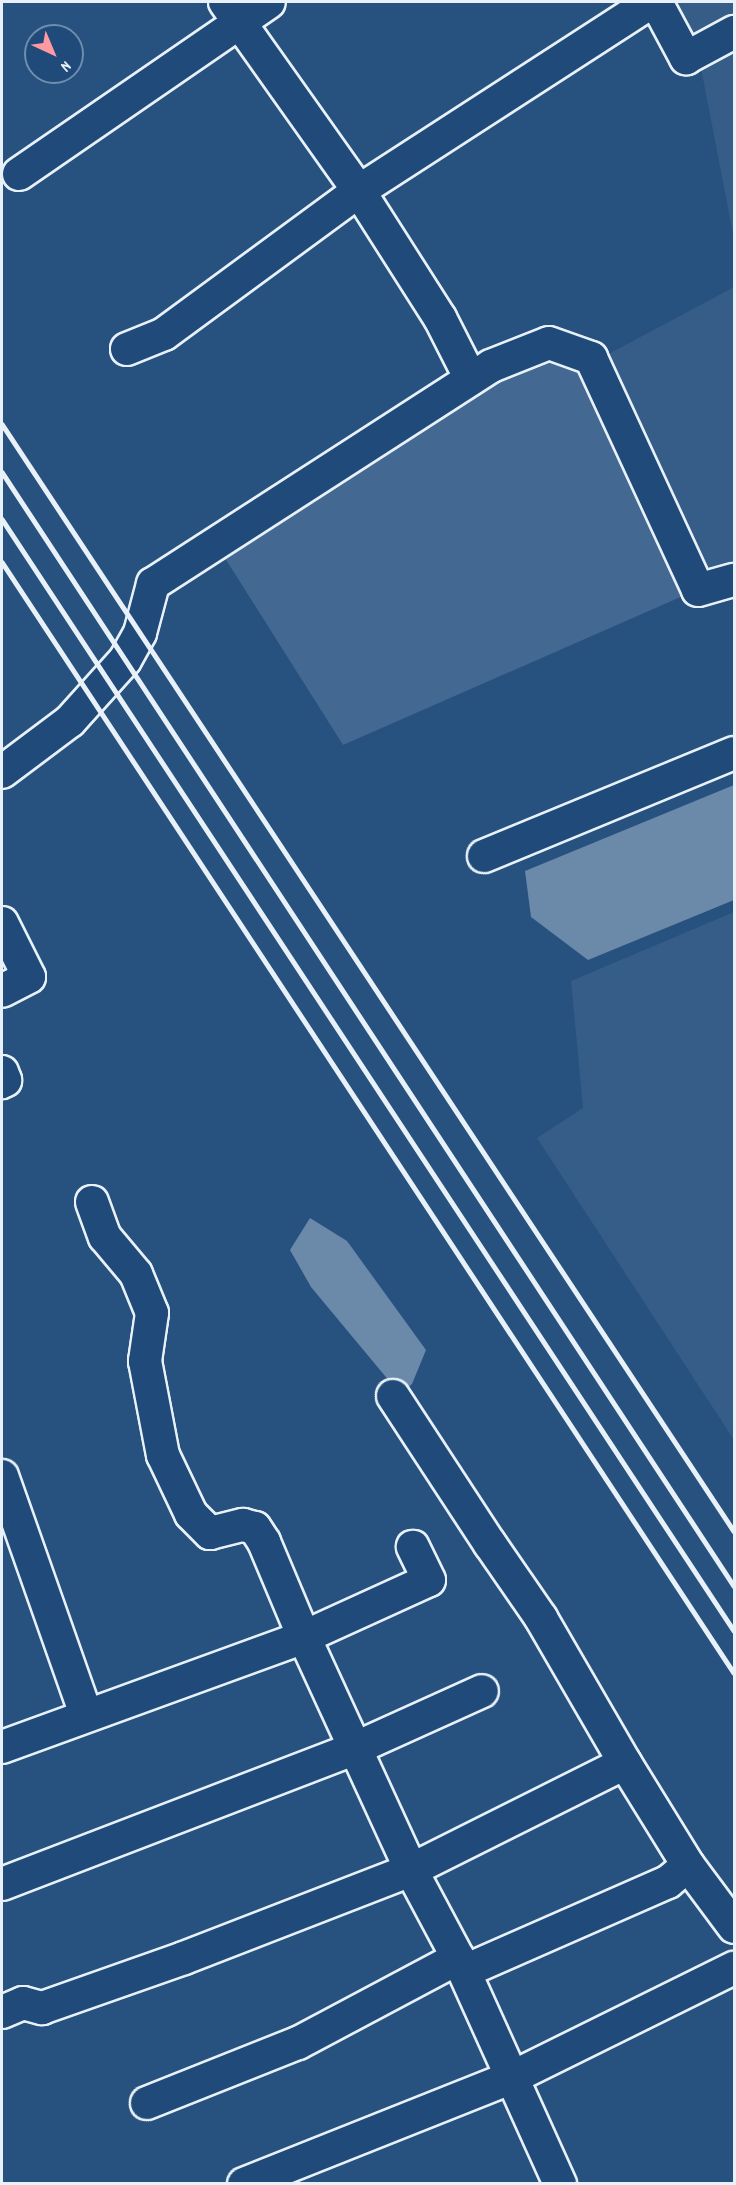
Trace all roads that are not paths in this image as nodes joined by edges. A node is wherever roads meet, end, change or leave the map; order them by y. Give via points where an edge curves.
1 (269, 2) edge
2 (651, 2) edge
3 (656, 2) edge
4 (232, 12) edge
5 (735, 32) edge
6 (19, 174) dead end
7 (359, 191) junction
8 (127, 349) dead end
9 (471, 379) junction
10 (735, 580) edge
11 (735, 753) edge
12 (2, 772) edge
13 (484, 856) dead end
14 (2, 923) edge
15 (2, 991) edge
16 (2, 1072) edge
17 (2, 1082) edge
18 (92, 1202) dead end
19 (393, 1396) dead end
20 (2, 1476) edge
21 (413, 1547) dead end
22 (304, 1637) junction
23 (482, 1691) dead end
24 (86, 1715) junction
25 (2, 1747) edge
26 (356, 1748) junction
27 (625, 1763) junction
28 (688, 1865) junction
29 (411, 1870) junction
30 (2, 1884) edge
31 (735, 1927) edge
32 (461, 1965) junction
33 (735, 1968) edge
34 (2, 2012) edge
35 (511, 2078) junction
36 (147, 2103) dead end
37 (244, 2184) edge
38 (560, 2184) edge

1 - 4 street
2 - 7 street
3 - 5 street via 686,58
4 - 6 street
4 - 7 street
7 - 8 street via 164,334
7 - 9 street via 440,318
9 - 10 street via 491,366 549,343 591,358 698,590
9 - 12 street via 153,584 140,633 125,660 70,722
11 - 13 street
14 - 15 street via 29,977
16 - 17 street
18 - 22 street via 105,1237 136,1274 152,1313 145,1361 163,1455 191,1514 210,1533 243,1525 255,1528
19 - 27 street via 541,1618
20 - 24 street
21 - 22 street via 429,1580
22 - 24 street
22 - 26 street
23 - 26 street
24 - 25 street
26 - 29 street
26 - 30 street
27 - 28 street
27 - 29 street
28 - 31 street
28 - 32 street via 668,1882
29 - 32 street
29 - 34 street via 53,2004 42,2007 23,2003
32 - 35 street
32 - 36 street via 298,2043
33 - 35 street
35 - 37 street
35 - 38 street

